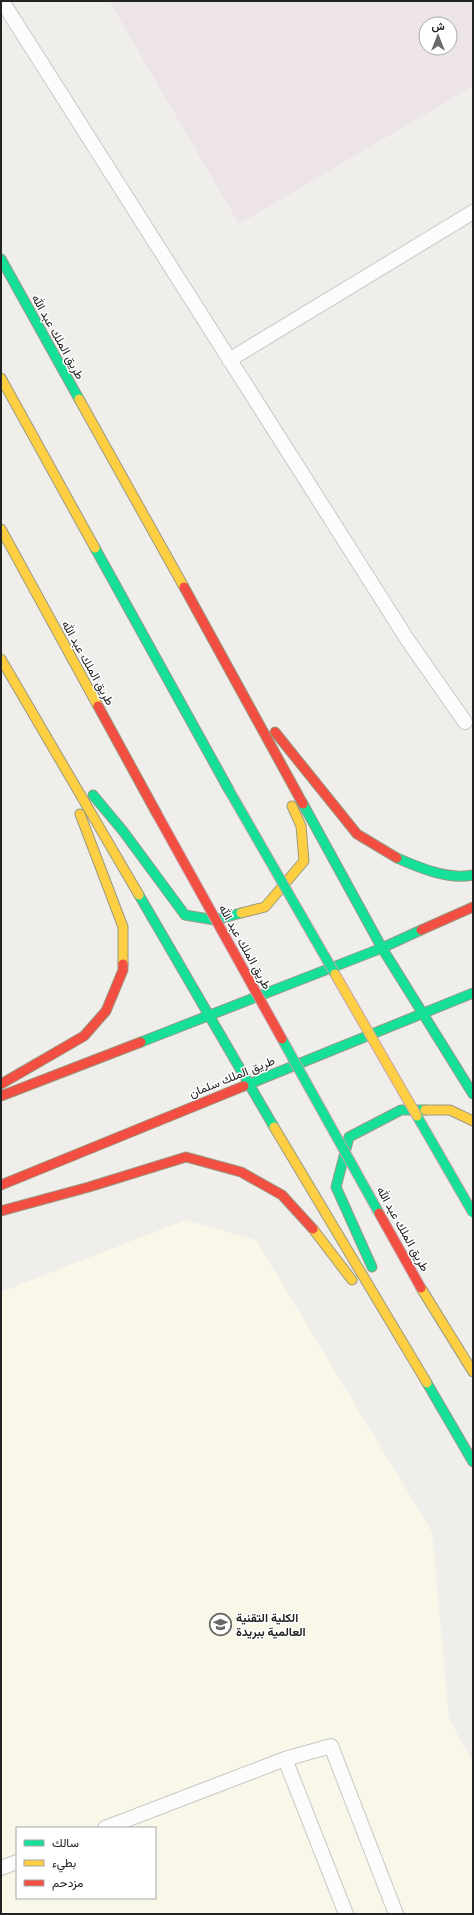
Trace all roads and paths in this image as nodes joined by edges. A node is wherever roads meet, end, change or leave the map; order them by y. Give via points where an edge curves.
1 (2, 1) edge
2 (473, 212) edge
3 (1, 259) edge
4 (229, 360) junction
5 (1, 378) edge
6 (1, 529) edge
7 (1, 659) edge
8 (239, 686) junction
9 (470, 724) edge
10 (56, 751) junction
11 (473, 875) edge
12 (473, 907) edge
13 (382, 948) junction
14 (473, 993) edge
15 (423, 1014) junction
16 (208, 1016) junction
17 (248, 1083) junction
18 (1, 1084) edge
19 (473, 1094) edge
20 (1, 1096) edge
21 (473, 1121) edge
22 (1, 1185) edge
23 (1, 1210) edge
24 (473, 1213) edge
25 (375, 1272) dead end
26 (384, 1294) dead end
27 (413, 1358) junction
28 (473, 1372) edge
29 (473, 1462) edge
30 (285, 1759) junction
31 (109, 1827) edge
32 (16, 1862) edge
33 (1, 1868) edge
34 (346, 1914) edge
35 (396, 1914) edge

1 - 4 lane
2 - 4 lane
3 - 8 main road, طريق الملك عبد الله
4 - 9 lane via 407,639
5 - 24 main road, bridge via 229,790
6 - 28 main road, طريق الملك عبد الله, bridge via 421,1288
7 - 10 main road
8 - 10 main road via 301,826 304,861 265,907 215,920 185,915 123,831
8 - 11 main road via 357,834 392,856 426,870 463,878
8 - 13 main road, طريق الملك عبد الله
10 - 16 main road
10 - 18 main road via 123,927 123,970 106,1011 84,1036
12 - 13 main road
13 - 15 main road, طريق الملك عبد الله
13 - 16 main road
14 - 15 main road, طريق الملك سلمان
15 - 17 main road, طريق الملك سلمان
15 - 19 main road, طريق الملك عبد الله
16 - 17 main road
16 - 20 main road
17 - 22 main road, طريق الملك سلمان
17 - 27 main road
21 - 25 main road via 450,1110 401,1110 349,1137 336,1186
23 - 27 main road via 89,1187 186,1157 241,1172 282,1195 316,1233
26 - 27 main road
27 - 29 main road
30 - 31 lane
30 - 34 lane
30 - 35 lane via 331,1746
32 - 33 lane

